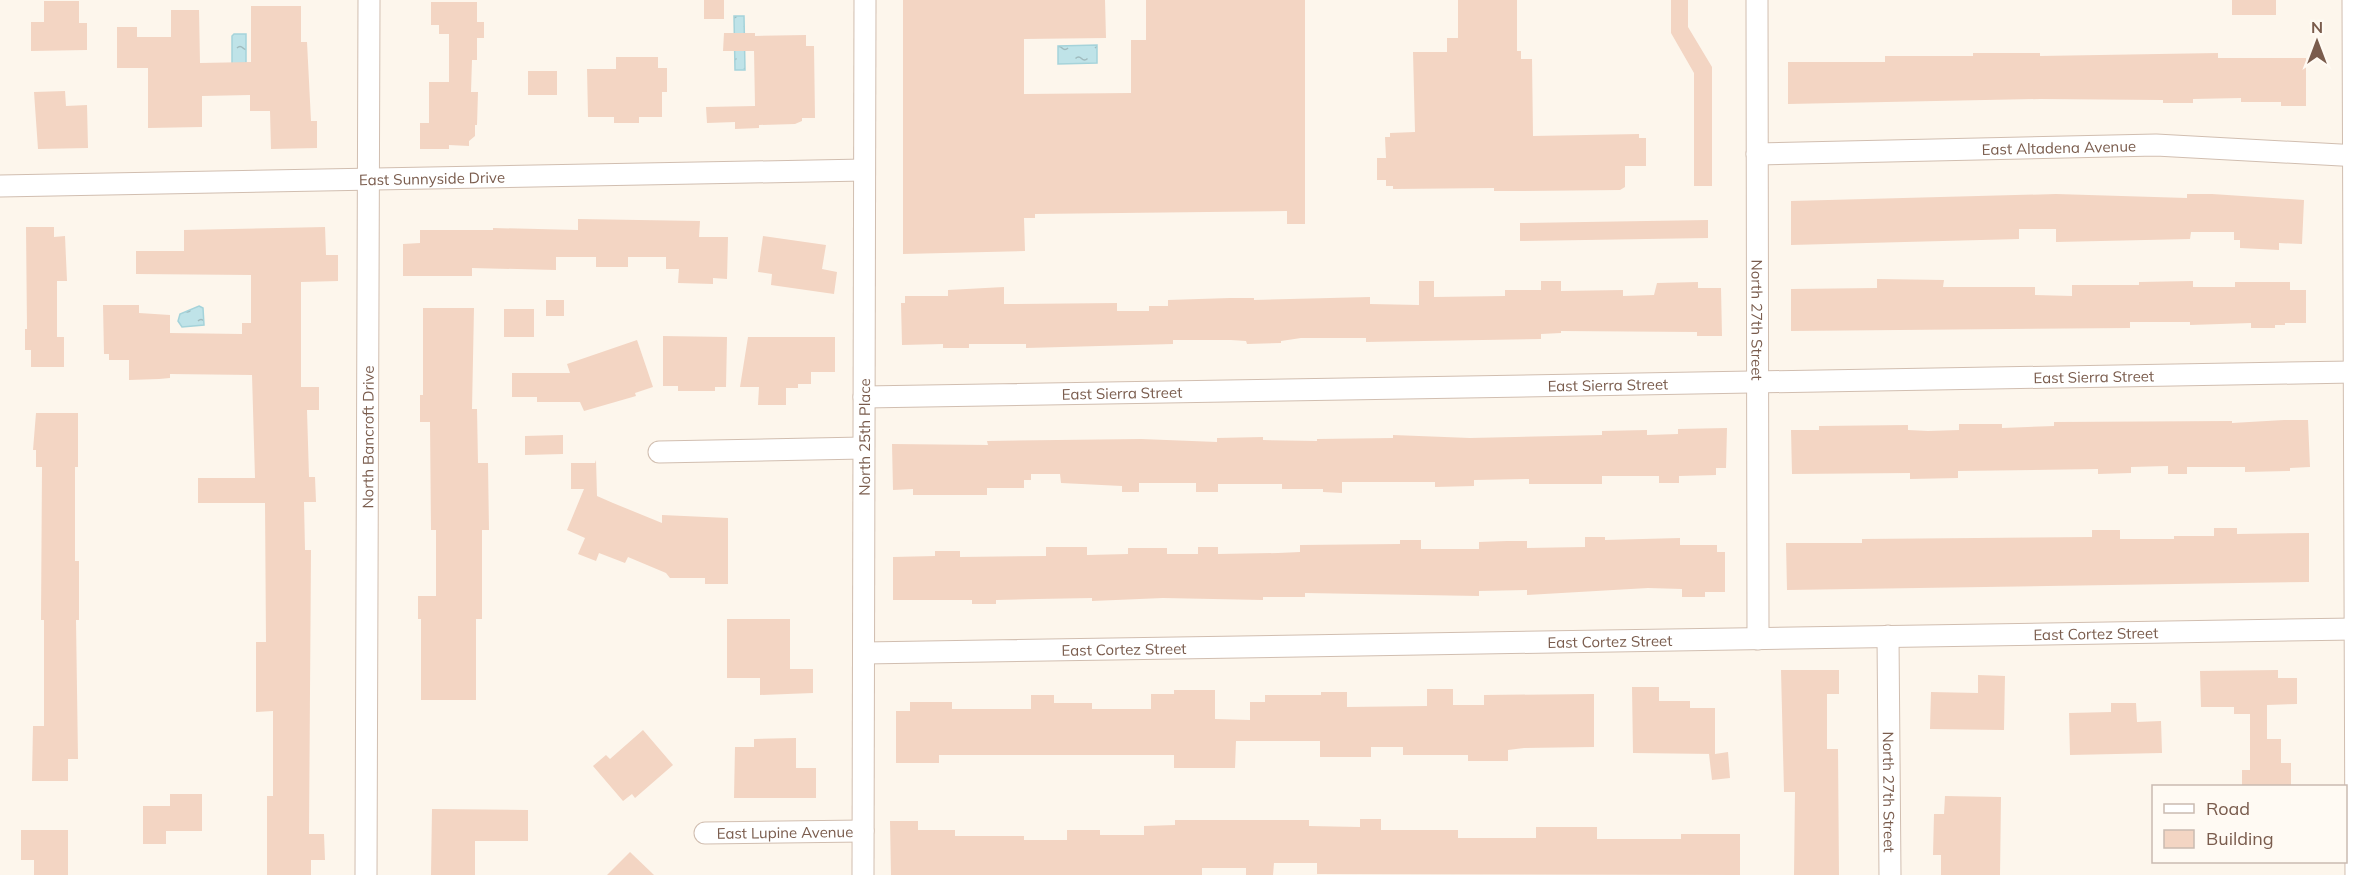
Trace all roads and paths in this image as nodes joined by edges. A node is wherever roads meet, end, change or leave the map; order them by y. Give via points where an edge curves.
1 (369, 0) edge
2 (865, 0) edge
3 (1757, 0) edge
4 (2353, 0) edge
5 (1757, 154) junction
6 (2357, 156) edge
7 (864, 170) junction
8 (369, 177) junction
9 (0, 186) edge
10 (2353, 372) junction
11 (1758, 383) junction
12 (864, 397) junction
13 (2356, 437) edge
14 (863, 448) junction
15 (659, 452) dead end
16 (2355, 629) junction
17 (1888, 636) junction
18 (1758, 639) junction
19 (864, 653) junction
20 (2356, 693) edge
21 (863, 831) junction
22 (705, 833) dead end
23 (366, 875) edge
24 (862, 875) edge
25 (1890, 875) edge
26 (2356, 875) edge

1 - 8 street, North Bancroft Drive
2 - 7 street, North 25th Place
3 - 5 street, North 27th Street
4 - 6 street
5 - 6 street, East Altadena Avenue via 2156,145
5 - 11 street, North 27th Street
6 - 10 street
7 - 8 street, East Sunnyside Drive
7 - 12 street, North 25th Place
8 - 9 street, East Sunnyside Drive
8 - 23 street, North Bancroft Drive
10 - 11 street, East Sierra Street
10 - 13 street
11 - 12 street, East Sierra Street
11 - 18 street, North 27th Street
12 - 14 street, North 25th Place
13 - 16 street
14 - 15 street
14 - 19 street, North 25th Place
16 - 17 street, East Cortez Street
16 - 20 street
17 - 18 street, East Cortez Street
17 - 25 street, North 27th Street
18 - 19 street, East Cortez Street
19 - 21 street, North 25th Place
20 - 26 street
21 - 22 street, East Lupine Avenue
21 - 24 street, North 25th Place

